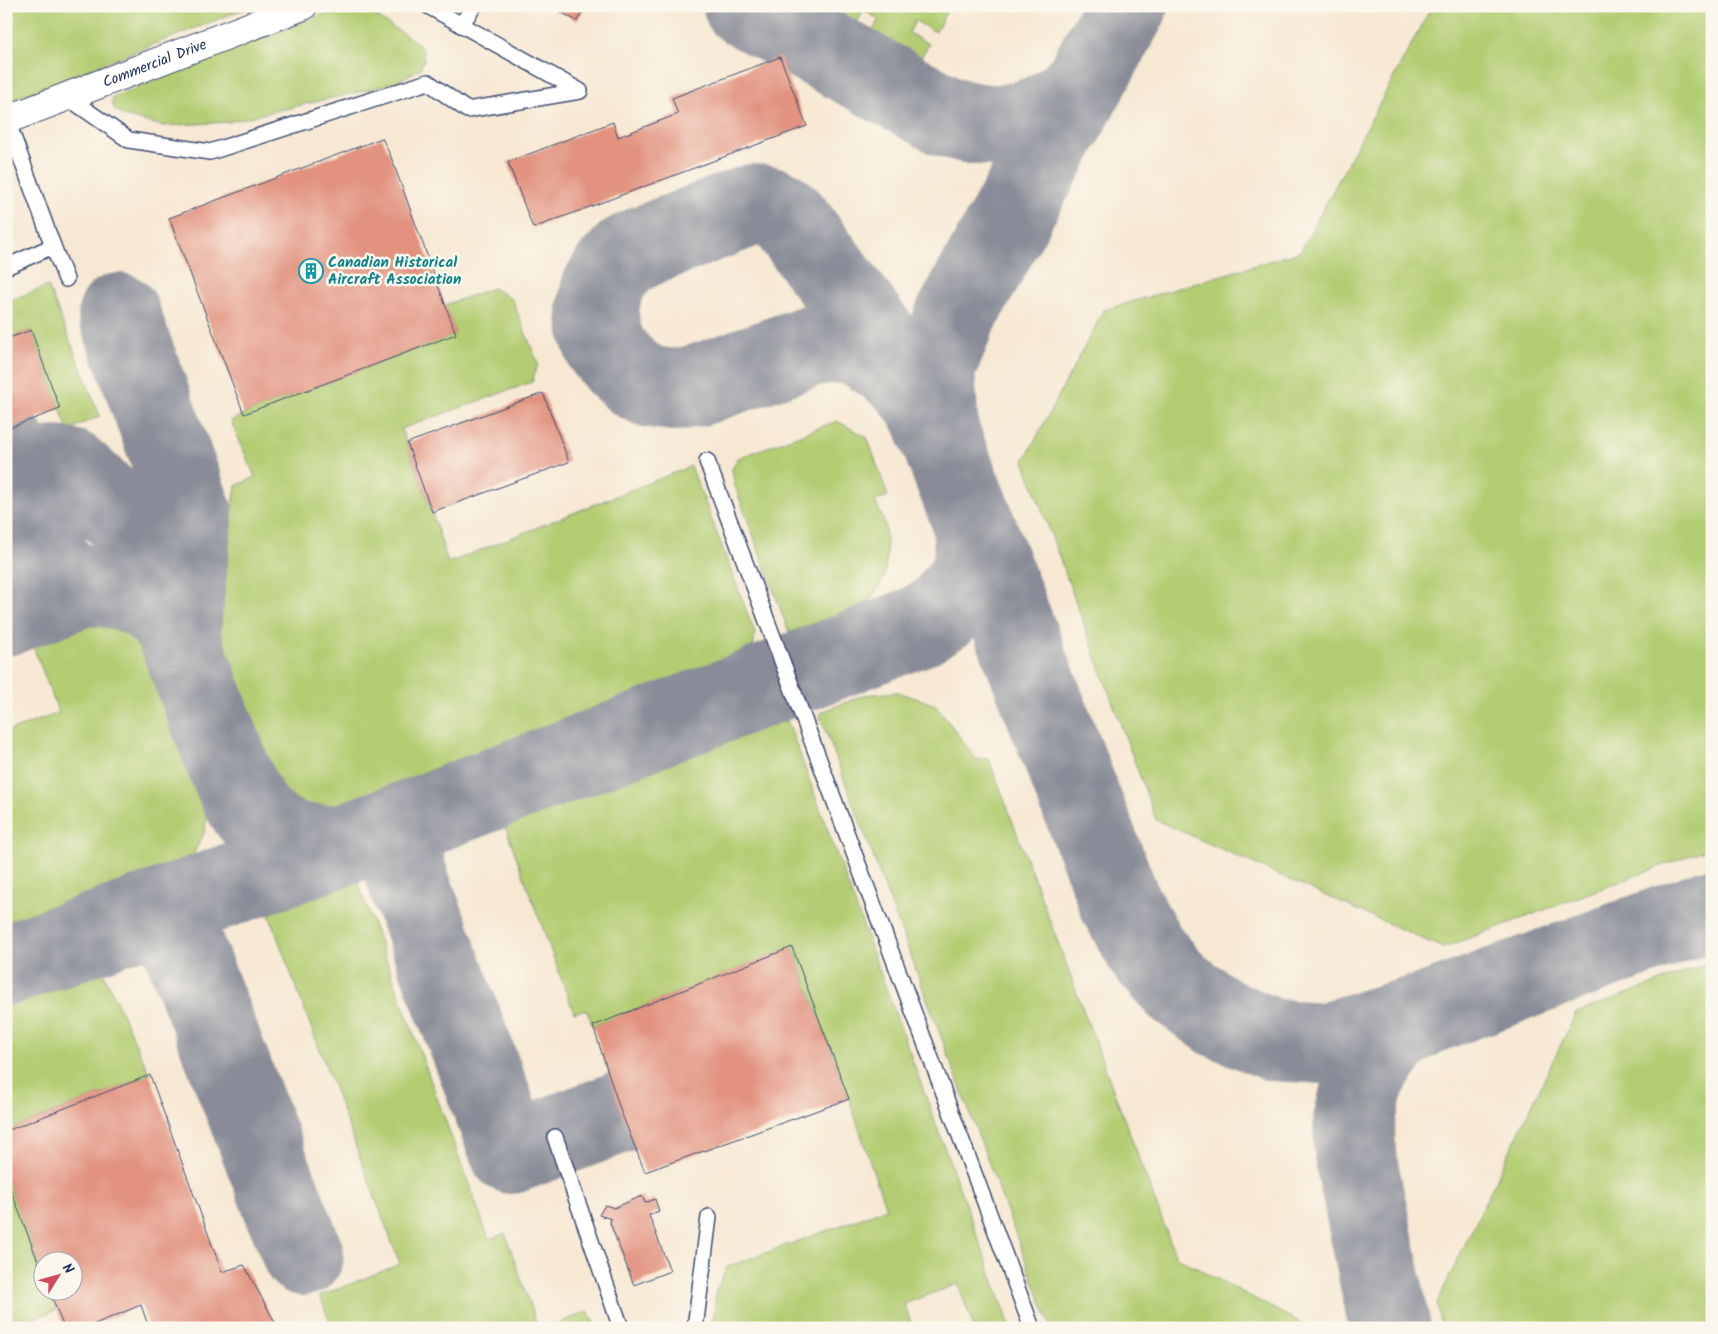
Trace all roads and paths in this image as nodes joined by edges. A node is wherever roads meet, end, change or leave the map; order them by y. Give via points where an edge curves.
1 (303, 6) edge
2 (428, 6) edge
3 (474, 6) edge
4 (461, 25) junction
5 (67, 97) junction
6 (6, 120) edge
7 (53, 246) junction
8 (6, 267) edge
9 (66, 279) dead end
10 (707, 461) dead end
11 (555, 1137) dead end
12 (709, 1217) dead end
13 (622, 1328) edge
14 (695, 1328) edge
15 (1032, 1328) edge

1 - 5 street, Commercial Drive
2 - 4 lane
3 - 4 lane
4 - 5 lane via 580,91 467,110 428,82 210,152 128,140
5 - 6 street, Commercial Drive
6 - 7 lane
7 - 8 lane
7 - 9 lane
10 - 15 lane
11 - 13 lane
12 - 14 lane

